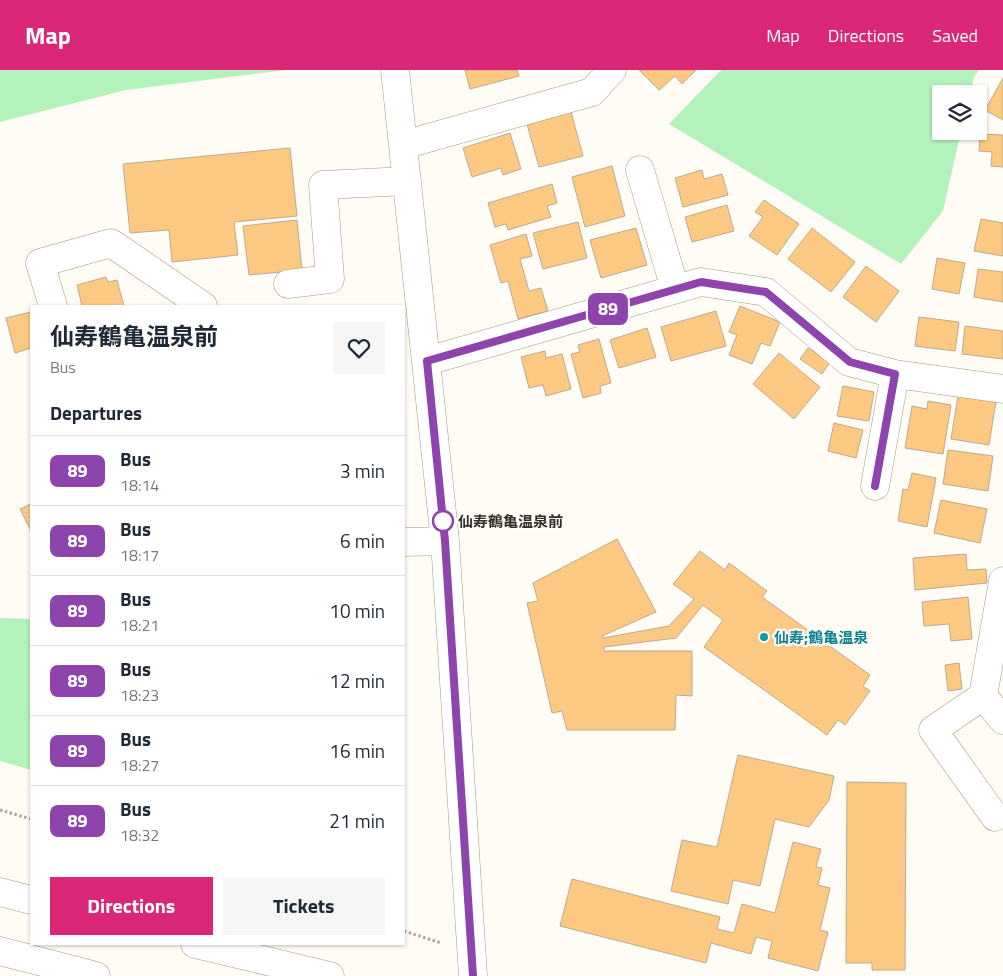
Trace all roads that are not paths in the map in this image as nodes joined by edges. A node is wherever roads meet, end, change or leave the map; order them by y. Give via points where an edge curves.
1 (394, 70) edge
2 (612, 70) edge
3 (403, 145) junction
4 (640, 170) dead end
5 (407, 181) junction
6 (288, 284) dead end
7 (675, 289) junction
8 (53, 305) edge
9 (202, 305) edge
10 (418, 344) edge
11 (895, 374) junction
12 (1003, 390) edge
13 (875, 486) dead end
14 (445, 541) junction
15 (405, 542) edge
16 (1003, 581) edge
17 (983, 696) junction
18 (1003, 720) edge
19 (995, 817) dead end
20 (0, 892) edge
21 (30, 900) edge
22 (199, 945) edge
23 (0, 951) edge
24 (473, 965) edge
25 (96, 976) edge
26 (330, 976) edge

1 - 3 main road
2 - 3 main road via 592,92
3 - 5 main road
4 - 7 main road
5 - 6 main road via 323,185 330,279
5 - 10 main road
7 - 10 main road
7 - 11 main road via 701,282 766,292 850,362
8 - 9 main road via 40,263 111,244
10 - 14 main road
11 - 12 main road
11 - 13 main road
14 - 15 main road
14 - 24 main road
16 - 17 main road
17 - 18 main road
17 - 19 main road via 932,730
20 - 21 main road
22 - 26 main road
23 - 25 main road

